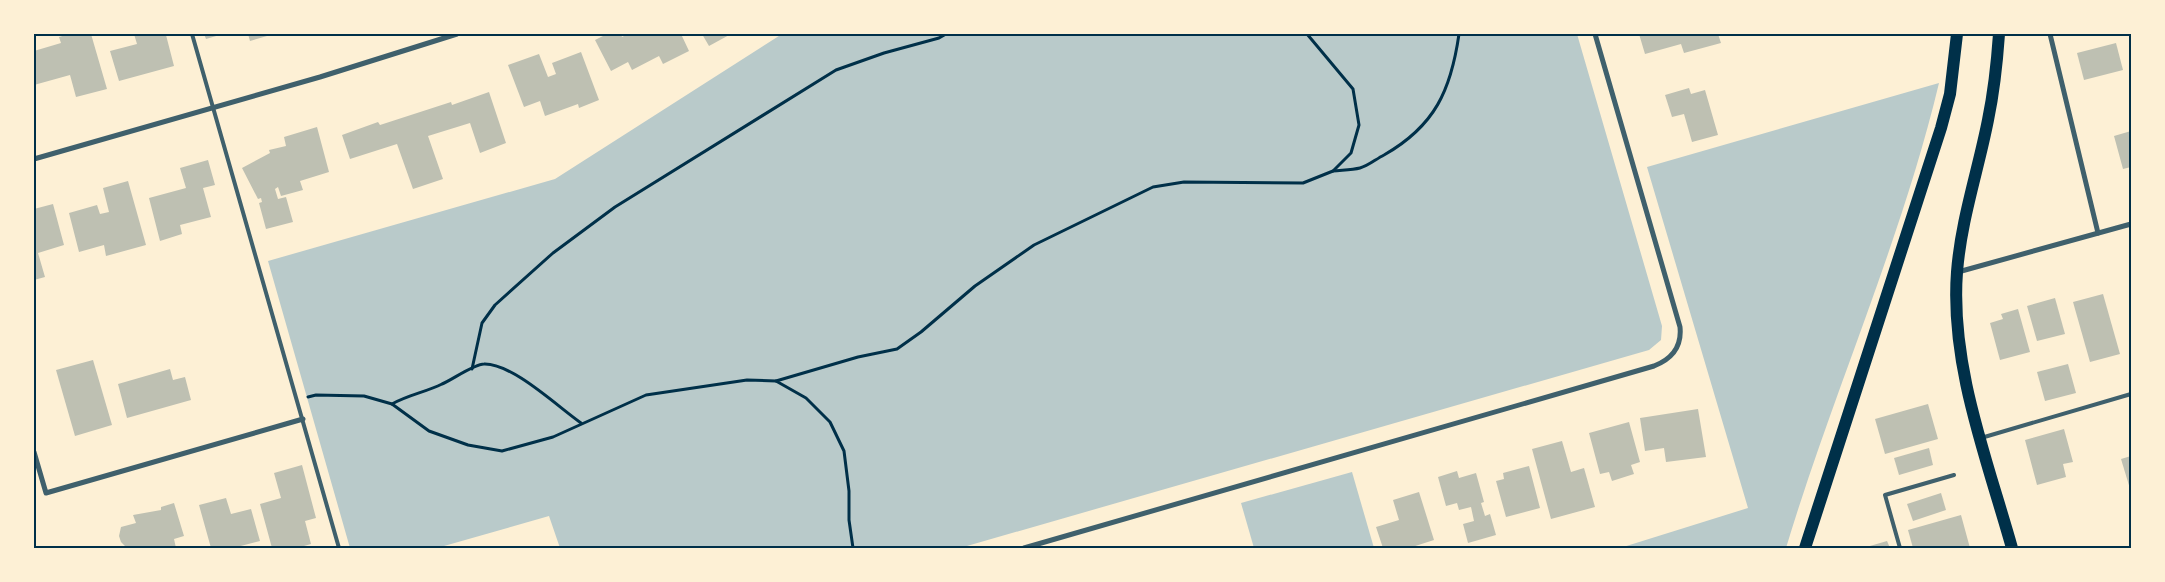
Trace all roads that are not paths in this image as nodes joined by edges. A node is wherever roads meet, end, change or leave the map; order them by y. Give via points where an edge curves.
1 (192, 34) edge
2 (457, 34) edge
3 (1595, 34) edge
4 (1957, 34) edge
5 (1999, 34) edge
6 (2050, 34) edge
7 (213, 107) junction
8 (34, 159) edge
9 (2131, 224) edge
10 (2098, 233) junction
11 (1957, 273) junction
12 (2131, 394) edge
13 (303, 419) junction
14 (1981, 438) junction
15 (34, 452) edge
16 (1954, 475) dead end
17 (339, 548) edge
18 (1024, 548) edge
19 (1805, 548) edge
20 (1900, 548) edge
21 (2012, 548) edge

1 - 7 lane
2 - 7 street via 329,75
3 - 18 street via 1680,327 1679,345 1669,359
4 - 19 main road via 1950,94 1941,128
5 - 11 main road via 1996,77 1961,239
6 - 10 street
7 - 8 street
7 - 13 lane
9 - 10 street
10 - 11 street
11 - 14 main road via 1957,324
12 - 14 lane
13 - 15 street via 46,493
13 - 17 lane
14 - 21 main road
16 - 20 lane via 1885,495

